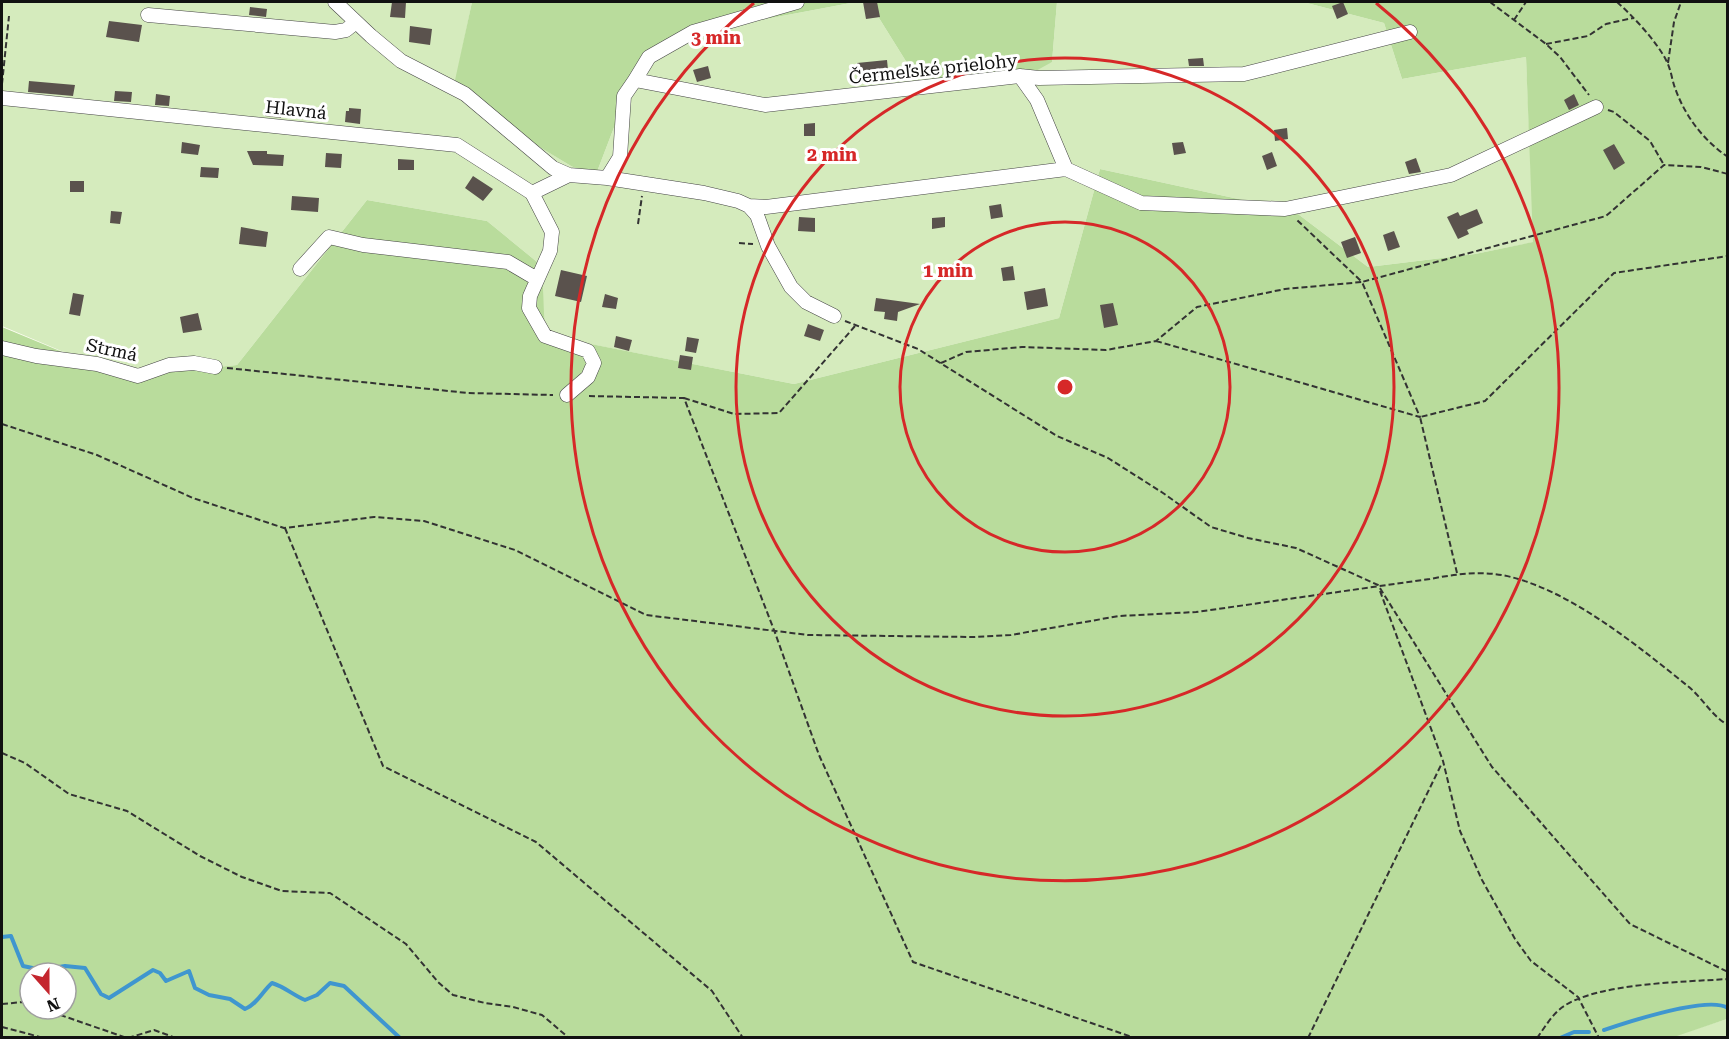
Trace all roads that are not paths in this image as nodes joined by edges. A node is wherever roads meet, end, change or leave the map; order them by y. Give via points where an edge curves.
1 (335, 2) edge
2 (797, 2) edge
3 (148, 15) dead end
4 (356, 22) junction
5 (1410, 32) dead end
6 (1020, 76) junction
7 (634, 80) junction
8 (2, 98) edge
9 (1596, 107) road end
10 (1066, 169) junction
11 (570, 175) junction
12 (608, 178) junction
13 (532, 193) junction
14 (749, 206) junction
15 (300, 269) dead end
16 (537, 279) junction
17 (834, 316) road end
18 (2, 348) edge
19 (215, 367) road end
20 (567, 395) road end

1 - 4 street
2 - 7 street via 693,32 649,57
3 - 4 street via 335,32
4 - 11 street via 401,61 465,94 553,168
5 - 6 street, Čermeľské prielohy via 1244,74
6 - 7 street, Čermeľské prielohy via 765,105
6 - 10 street via 1037,100
7 - 12 street via 624,96 620,157
8 - 13 street, Hlavná via 457,145
9 - 10 street via 1451,175 1285,209 1141,203
10 - 14 street
11 - 12 street
11 - 13 street
12 - 14 street via 704,193
13 - 16 street via 552,232 550,251
14 - 17 street via 791,287 806,302
15 - 16 street via 328,237 508,262
16 - 20 street via 530,308 545,336 588,351 594,363 588,377
18 - 19 street, Strmá via 97,364 138,376 169,365 194,363

